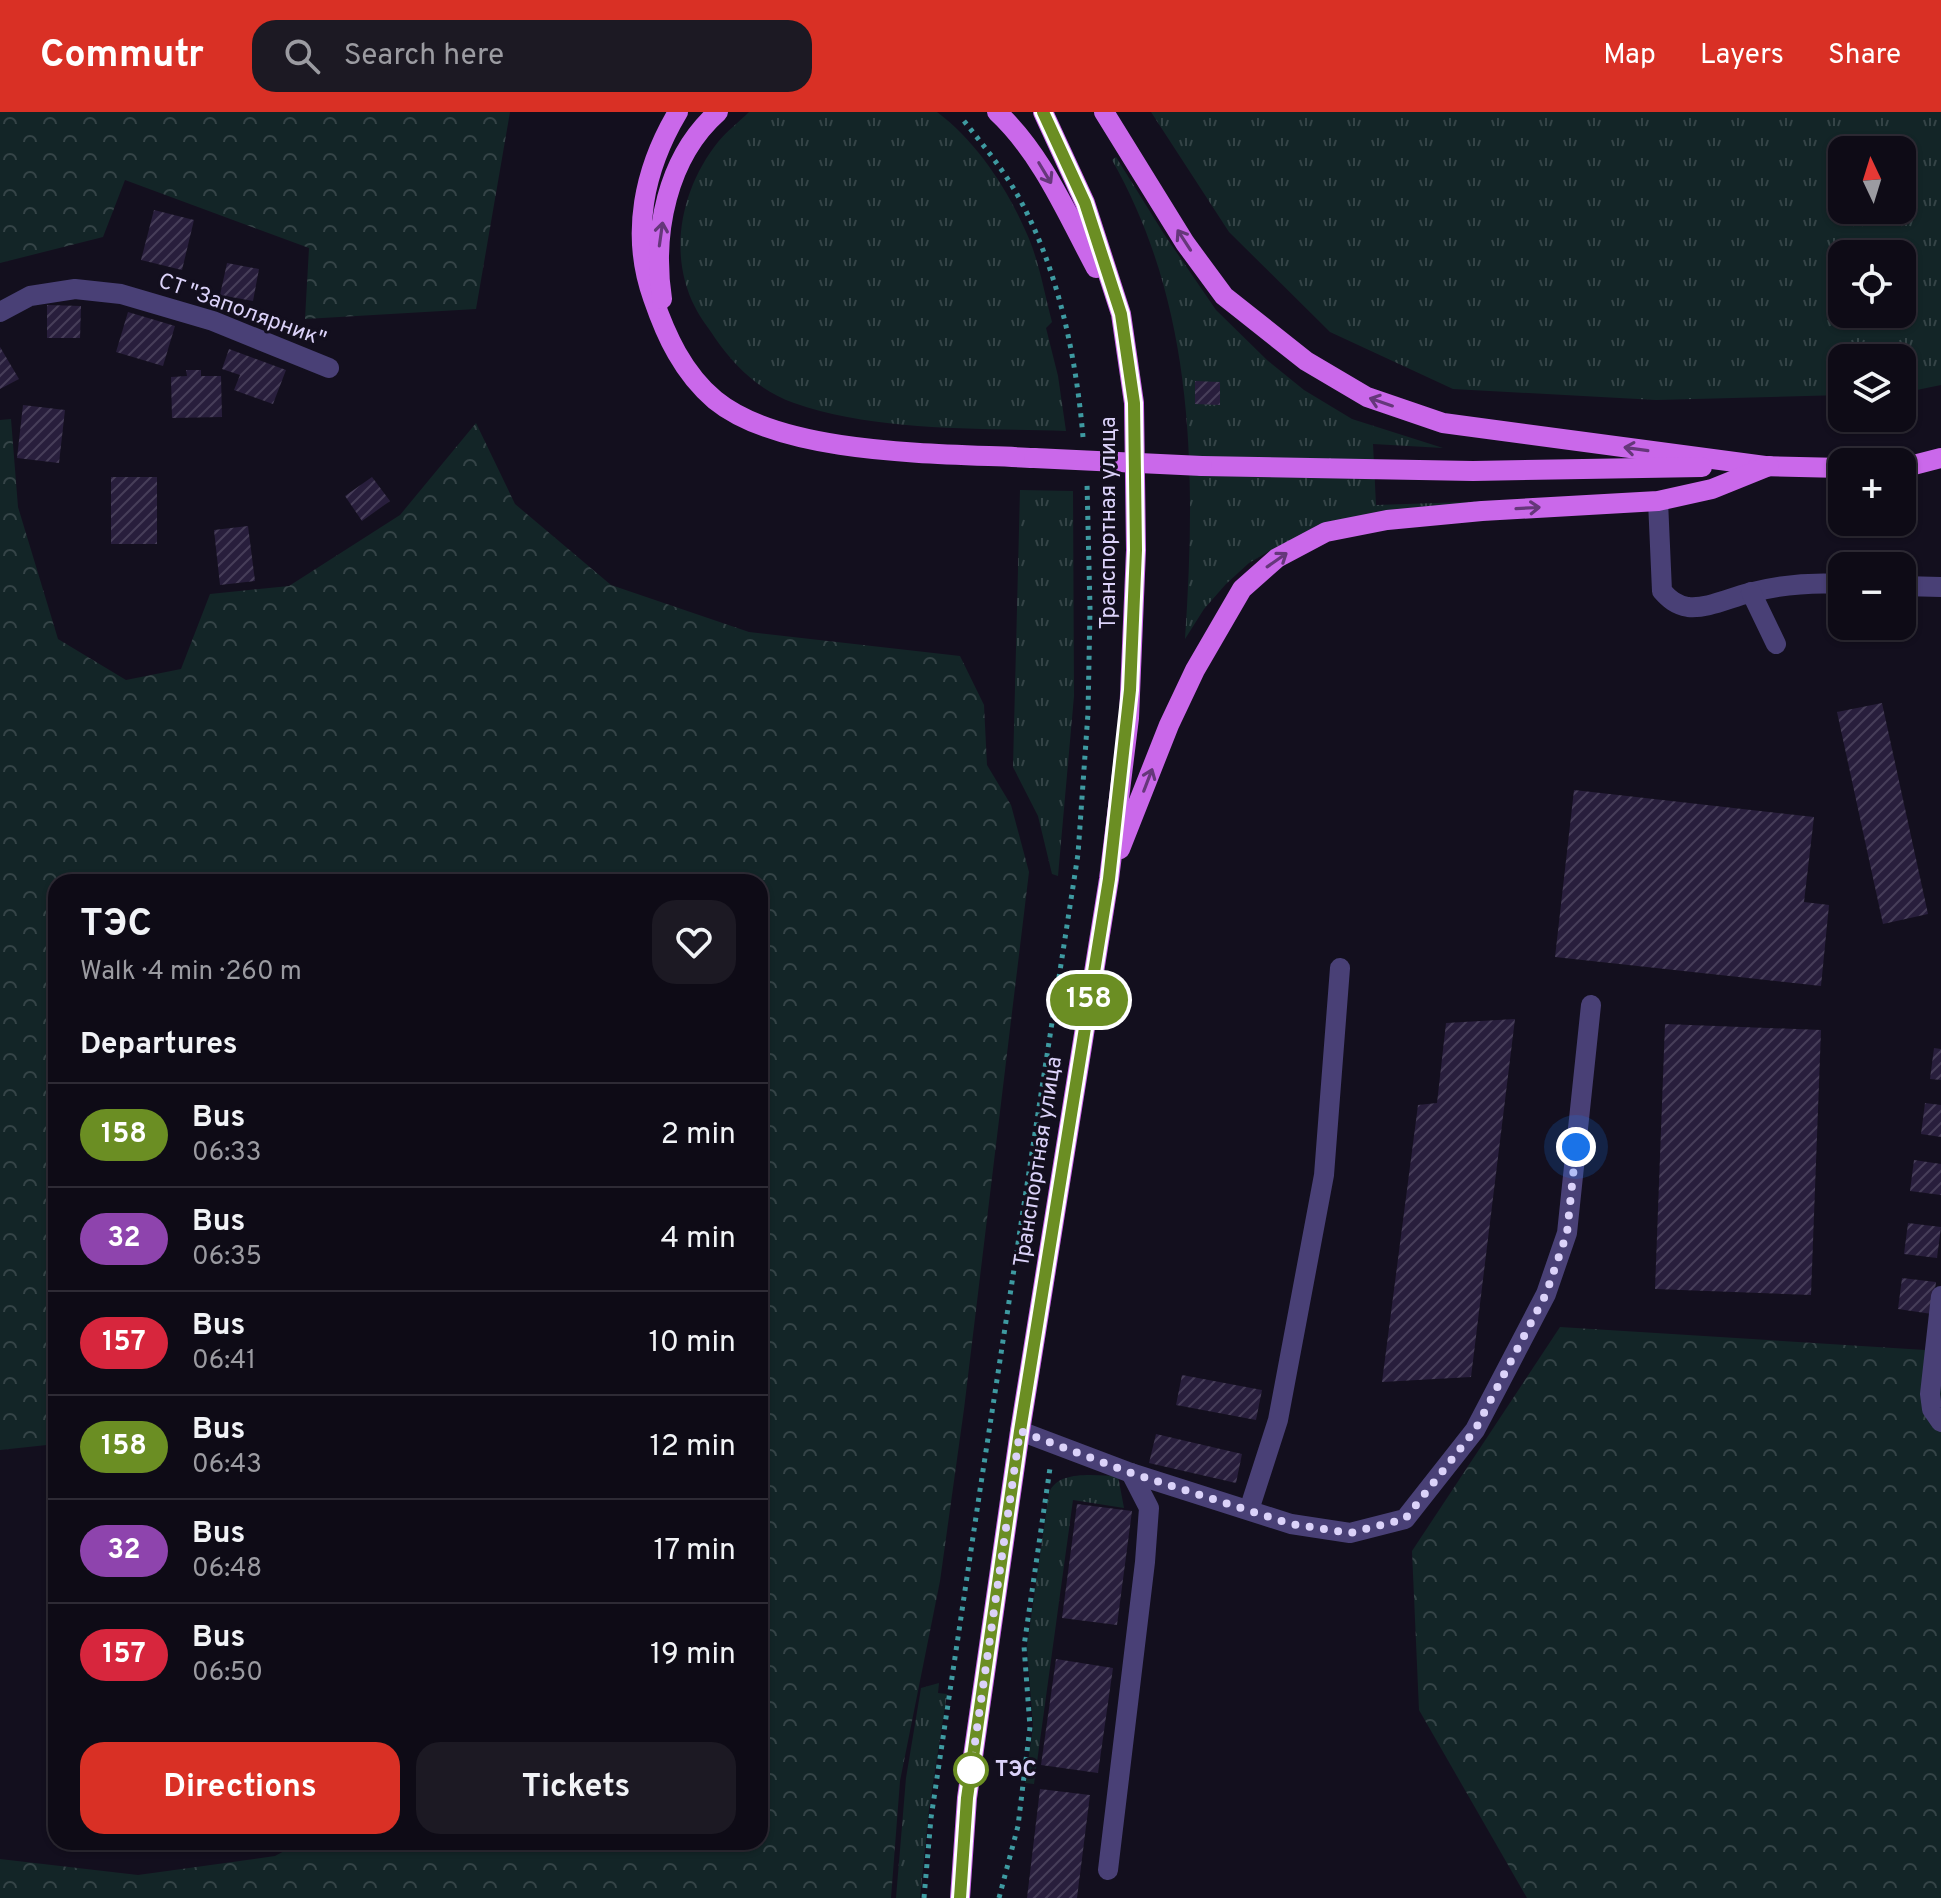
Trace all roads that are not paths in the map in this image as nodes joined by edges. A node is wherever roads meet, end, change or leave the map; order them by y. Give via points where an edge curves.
1 (678, 112) edge
2 (718, 112) edge
3 (997, 112) edge
4 (1043, 112) edge
5 (1104, 112) edge
6 (0, 312) edge
7 (1121, 314) junction
8 (667, 339) junction
9 (329, 368) dead end
10 (1941, 458) edge
11 (1916, 465) edge
12 (1769, 466) junction
13 (1828, 468) edge
14 (1916, 469) edge
15 (1941, 470) edge
16 (1658, 501) junction
17 (1828, 583) edge
18 (1916, 586) edge
19 (1941, 587) edge
20 (1751, 592) junction
21 (1776, 644) dead end
22 (1109, 879) junction
23 (1340, 968) dead end
24 (1591, 1005) dead end
25 (1941, 1296) edge
26 (1941, 1422) edge
27 (1020, 1431) junction
28 (1131, 1473) junction
29 (1249, 1510) junction
30 (1108, 1870) dead end
31 (960, 1898) edge

1 - 8 main road via 650,172 641,209 646,280
8 -> 2 main road via 659,284 666,203 681,157
3 -> 7 main road via 1018,131 1047,176
4 - 7 main road, Транспортная улица via 1085,203
12 -> 5 main road via 1443,423 1367,397 1306,361 1224,296
6 - 9 street, СТ "Заполярник" via 30,296 75,289 121,294 213,321
7 - 22 main road, Транспортная улица via 1134,403 1136,550 1129,718
8 - 12 main road, bridge via 716,400 752,422 791,437 920,452 1202,466 1473,471
10 - 11 main road
12 - 13 main road
12 - 16 main road via 1712,489
14 - 15 main road
16 - 20 street via 1660,578 1662,591 1671,600 1698,608
22 -> 16 main road via 1195,670 1242,589 1277,558 1326,532 1387,520
17 - 20 street
18 - 19 street
20 - 21 street
22 - 27 main road, Транспортная улица
23 - 29 street via 1324,1175 1278,1420
24 - 29 street via 1567,1233 1546,1294 1475,1430 1405,1519 1350,1533 1291,1524
25 - 26 street via 1930,1394
27 - 28 street
27 - 31 main road, Транспортная улица via 967,1798
28 - 29 street
28 - 30 street via 1149,1508

